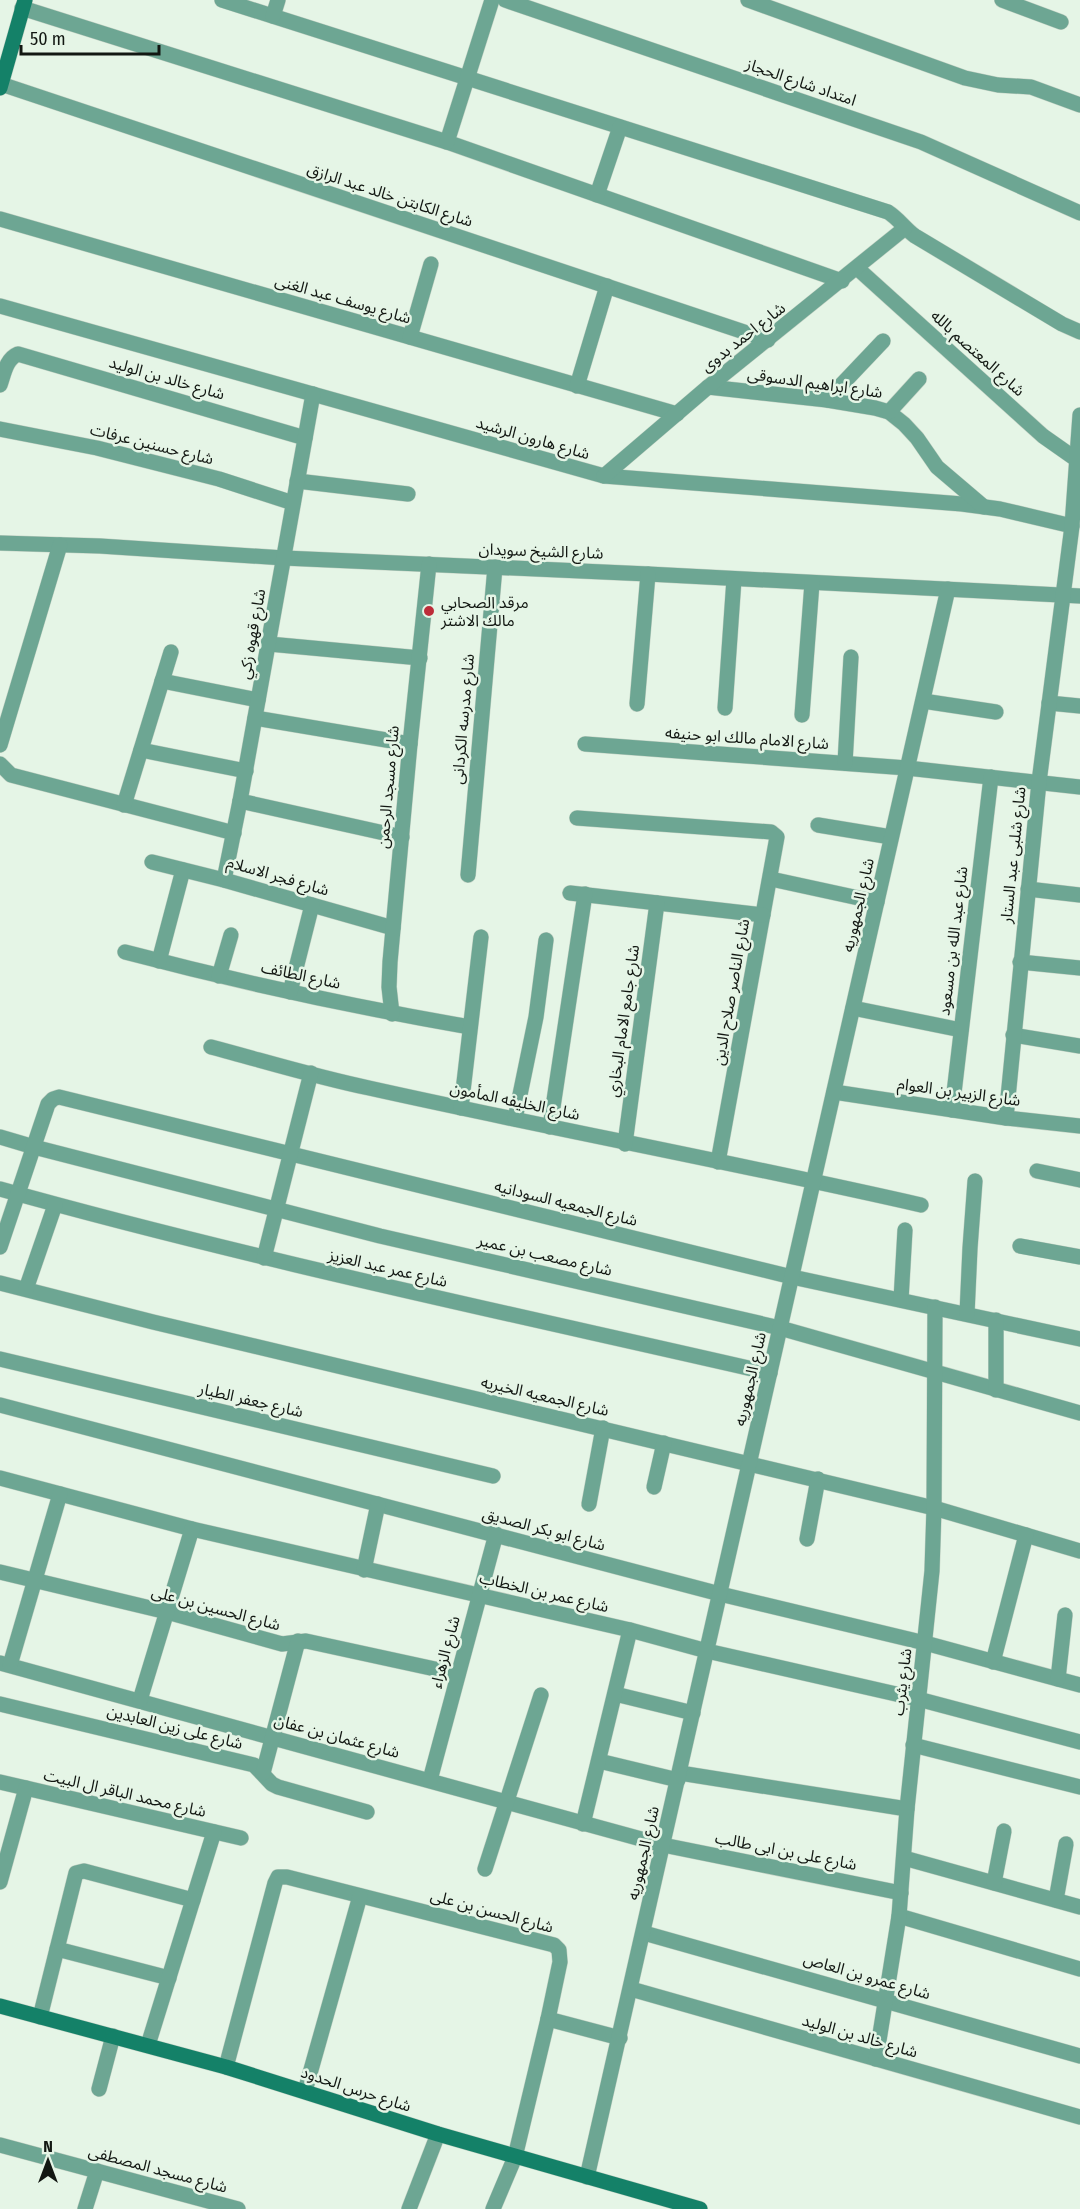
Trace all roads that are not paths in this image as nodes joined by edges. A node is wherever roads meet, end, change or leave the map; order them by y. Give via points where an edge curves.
1 (222, 0) edge
2 (278, 0) edge
3 (748, 0) edge
4 (1005, 0) edge
5 (491, 1) edge
6 (23, 4) edge
7 (273, 16) junction
8 (1061, 22) dead end
9 (467, 78) junction
10 (1, 86) edge
11 (1080, 105) edge
12 (620, 127) junction
13 (447, 142) junction
14 (597, 195) junction
15 (1080, 213) edge
16 (0, 219) edge
17 (905, 228) junction
18 (431, 264) dead end
19 (857, 268) junction
20 (842, 281) junction
21 (607, 286) junction
22 (0, 306) edge
23 (1080, 332) edge
24 (410, 337) junction
25 (768, 340) junction
26 (883, 341) dead end
27 (919, 379) dead end
28 (0, 385) edge
29 (577, 386) junction
30 (708, 387) junction
31 (312, 394) junction
32 (827, 400) junction
33 (889, 412) junction
34 (677, 414) junction
35 (1080, 415) edge
36 (0, 429) edge
37 (305, 438) junction
38 (1078, 462) edge
39 (604, 476) junction
40 (297, 481) junction
41 (408, 494) dead end
42 (293, 503) junction
43 (985, 507) junction
44 (1072, 526) junction
45 (0, 543) edge
46 (60, 545) junction
47 (284, 558) junction
48 (429, 564) junction
49 (495, 567) junction
50 (648, 574) junction
51 (734, 579) junction
52 (812, 583) junction
53 (948, 589) junction
54 (1062, 595) junction
55 (1080, 596) edge
56 (269, 644) junction
57 (171, 652) dead end
58 (851, 657) dead end
59 (420, 658) junction
60 (162, 681) junction
61 (258, 700) junction
62 (923, 701) junction
63 (1049, 703) junction
64 (638, 704) dead end
65 (1080, 706) edge
66 (725, 708) dead end
67 (996, 712) dead end
68 (802, 715) dead end
69 (255, 718) junction
70 (410, 744) junction
71 (585, 744) dead end
72 (0, 745) edge
73 (141, 750) junction
74 (845, 763) junction
75 (907, 768) junction
76 (5, 770) edge
77 (246, 771) junction
78 (991, 777) junction
79 (1039, 782) junction
80 (1080, 787) edge
81 (240, 801) junction
82 (124, 805) junction
83 (577, 818) dead end
84 (818, 825) dead end
85 (234, 833) junction
86 (402, 837) junction
87 (891, 837) junction
88 (152, 862) dead end
89 (183, 870) junction
90 (468, 874) dead end
91 (771, 879) junction
92 (224, 880) junction
93 (1028, 889) junction
94 (1080, 895) edge
95 (877, 902) junction
96 (657, 903) junction
97 (312, 905) junction
98 (763, 915) junction
99 (393, 928) junction
100 (231, 935) dead end
101 (481, 937) dead end
102 (546, 939) dead end
103 (125, 952) dead end
104 (159, 961) junction
105 (1020, 962) junction
106 (1080, 968) edge
107 (219, 976) junction
108 (290, 992) junction
109 (853, 1008) junction
110 (392, 1014) junction
111 (470, 1027) junction
112 (961, 1030) junction
113 (1013, 1035) junction
114 (1080, 1046) edge
115 (211, 1047) dead end
116 (311, 1073) junction
117 (834, 1092) junction
118 (461, 1108) junction
119 (952, 1110) junction
120 (1006, 1118) junction
121 (515, 1119) junction
122 (1080, 1126) edge
123 (550, 1127) junction
124 (0, 1137) edge
125 (625, 1144) junction
126 (34, 1147) junction
127 (291, 1153) junction
128 (718, 1162) junction
129 (1037, 1171) dead end
130 (814, 1180) junction
131 (1080, 1180) edge
132 (975, 1181) dead end
133 (0, 1189) edge
134 (18, 1194) junction
135 (55, 1204) junction
136 (921, 1204) dead end
137 (277, 1209) junction
138 (906, 1230) dead end
139 (1020, 1246) dead end
140 (0, 1247) edge
141 (1080, 1257) edge
142 (264, 1258) junction
143 (792, 1277) junction
144 (0, 1283) edge
145 (26, 1289) junction
146 (902, 1300) junction
147 (935, 1307) junction
148 (968, 1314) junction
149 (996, 1320) junction
150 (780, 1328) junction
151 (1080, 1339) edge
152 (0, 1359) edge
153 (770, 1373) junction
154 (934, 1373) junction
155 (996, 1390) junction
156 (0, 1405) edge
157 (1080, 1413) edge
158 (603, 1428) junction
159 (664, 1443) junction
160 (750, 1463) junction
161 (493, 1476) dead end
162 (0, 1478) edge
163 (818, 1479) junction
164 (654, 1487) dead end
165 (60, 1494) junction
166 (378, 1504) junction
167 (589, 1504) dead end
168 (934, 1508) junction
169 (192, 1529) junction
170 (496, 1534) junction
171 (1026, 1535) junction
172 (807, 1539) dead end
173 (1080, 1551) edge
174 (364, 1570) junction
175 (0, 1572) edge
176 (35, 1581) junction
177 (720, 1594) junction
178 (479, 1596) junction
179 (167, 1612) junction
180 (1065, 1615) dead end
181 (630, 1630) junction
182 (298, 1641) junction
183 (925, 1643) junction
184 (707, 1651) junction
185 (993, 1662) junction
186 (5, 1664) edge
187 (458, 1674) junction
188 (1058, 1679) junction
189 (1080, 1685) edge
190 (615, 1694) junction
191 (541, 1695) dead end
192 (140, 1700) junction
193 (918, 1700) junction
194 (0, 1704) edge
195 (693, 1713) junction
196 (272, 1737) junction
197 (1080, 1742) edge
198 (914, 1745) junction
199 (599, 1761) junction
200 (263, 1773) junction
201 (679, 1777) junction
202 (430, 1780) junction
203 (0, 1782) edge
204 (1080, 1787) edge
205 (26, 1788) junction
206 (506, 1803) junction
207 (907, 1809) junction
208 (367, 1812) dead end
209 (583, 1824) junction
210 (213, 1832) junction
211 (1004, 1832) dead end
212 (241, 1838) dead end
213 (1066, 1844) dead end
214 (663, 1845) junction
215 (904, 1858) junction
216 (485, 1869) dead end
217 (0, 1882) edge
218 (994, 1883) junction
219 (901, 1893) junction
220 (360, 1896) junction
221 (193, 1900) junction
222 (1056, 1900) junction
223 (1080, 1907) edge
224 (899, 1916) junction
225 (644, 1933) junction
226 (57, 1948) junction
227 (1080, 1969) edge
228 (169, 1978) junction
229 (631, 1989) junction
230 (887, 2000) junction
231 (0, 2006) edge
232 (40, 2017) junction
233 (548, 2019) junction
234 (113, 2036) junction
235 (620, 2038) junction
236 (148, 2045) junction
237 (1080, 2056) edge
238 (876, 2059) junction
239 (226, 2067) junction
240 (99, 2089) dead end
241 (304, 2091) junction
242 (1080, 2117) edge
243 (438, 2134) junction
244 (0, 2145) edge
245 (515, 2157) junction
246 (97, 2171) junction
247 (587, 2177) junction
248 (86, 2209) edge
249 (237, 2209) edge
250 (409, 2209) edge
251 (494, 2209) edge
252 (700, 2209) edge

1 - 7 street
2 - 7 street
3 - 11 street via 964,78 1031,87
4 - 8 street
5 - 9 street
5 - 15 street, امتداد شارع الحجاز via 921,142
6 - 10 street
6 - 13 street
7 - 9 street
9 - 12 street
9 - 13 street
10 - 21 street, شارع الكابتن خالد عبد الرازق
12 - 14 street
12 - 17 street via 888,212
13 - 14 street
14 - 20 street
16 - 24 street, شارع يوسف عبد الغنى
17 - 19 street, شارع احمد بدوى
17 - 23 street
18 - 24 street
19 - 20 street, شارع احمد بدوى
19 - 38 street, شارع المعتصم بالله via 1043,436
20 - 25 street, شارع احمد بدوى
21 - 25 street, شارع الكابتن خالد عبد الرازق
21 - 29 street
22 - 31 street, شارع هارون الرشيد
24 - 29 street, شارع يوسف عبد الغنى
25 - 30 street, شارع احمد بدوى
26 - 32 street
27 - 33 street
28 - 37 street, شارع خالد بن الوليد via 8,362 18,354
29 - 34 street, شارع يوسف عبد الغنى
30 - 32 street, شارع ابراهيم الدسوقى
30 - 34 street, شارع احمد بدوى
31 - 37 street, شارع قهوه زكي
31 - 39 street, شارع هارون الرشيد
32 - 33 street, شارع ابراهيم الدسوقى
33 - 43 street, شارع ابراهيم الدسوقى via 917,438 937,467
34 - 39 street, شارع احمد بدوى
35 - 38 street, شارع شلبى عبد الستار
36 - 42 street, شارع حسنين عرفات via 219,479
37 - 40 street, شارع قهوه زكي
38 - 44 street, شارع شلبى عبد الستار
39 - 43 street, شارع هارون الرشيد
40 - 41 street
40 - 42 street, شارع قهوه زكي
42 - 47 street, شارع قهوه زكي
43 - 44 street, شارع هارون الرشيد
44 - 54 street, شارع شلبى عبد الستار
45 - 46 street, شارع الشيخ سويدان
46 - 47 street, شارع الشيخ سويدان
46 - 72 street
47 - 48 street, شارع الشيخ سويدان
47 - 56 street, شارع قهوه زكي
48 - 49 street, شارع الشيخ سويدان
48 - 59 street, شارع مسجد الرحمن
49 - 50 street, شارع الشيخ سويدان
49 - 90 street, شارع مدرسه الكردانى
50 - 51 street, شارع الشيخ سويدان
50 - 64 street
51 - 52 street, شارع الشيخ سويدان
51 - 66 street
52 - 53 street, شارع الشيخ سويدان
52 - 68 street
53 - 54 street, شارع الشيخ سويدان
53 - 62 street, شارع الجمهوريه
54 - 55 street, شارع الشيخ سويدان
54 - 63 street, شارع شلبى عبد الستار
56 - 59 street
56 - 61 street, شارع قهوه زكي
57 - 60 street
58 - 74 street
59 - 70 street, شارع مسجد الرحمن
60 - 61 street
60 - 73 street
61 - 69 street, شارع قهوه زكي
62 - 67 street
62 - 75 street, شارع الجمهوريه
63 - 65 street
63 - 79 street, شارع شلبى عبد الستار
69 - 70 street
69 - 77 street, شارع قهوه زكي
70 - 86 street, شارع مسجد الرحمن
71 - 74 street, شارع الامام مالك ابو حنيفه
73 - 77 street
73 - 82 street
74 - 75 street, شارع الامام مالك ابو حنيفه
75 - 78 street, شارع الامام مالك ابو حنيفه
75 - 87 street, شارع الجمهوريه
76 - 82 street
77 - 81 street, شارع قهوه زكي
78 - 79 street, شارع الامام مالك ابو حنيفه
78 - 112 street, شارع عبد الله بن مسعود
79 - 80 street, شارع الامام مالك ابو حنيفه
79 - 93 street, شارع شلبى عبد الستار
81 - 85 street, شارع قهوه زكي
81 - 86 street
82 - 85 street
83 - 91 street, شارع الناصر صلاح الدين via 771,832 777,841
84 - 87 street
85 - 92 street, شارع قهوه زكي
86 - 99 street, شارع مسجد الرحمن
87 - 95 street, شارع الجمهوريه
88 - 89 street, شارع فجر الاسلام
89 - 92 street, شارع فجر الاسلام
89 - 104 street
91 - 95 street
91 - 98 street, شارع الناصر صلاح الدين
92 - 97 street, شارع فجر الاسلام
93 - 94 street
93 - 105 street, شارع شلبى عبد الستار
95 - 109 street, شارع الجمهوريه
96 - 98 street
96 - 123 street via 578,894
96 - 125 street, شارع جامع الامام البخاري
97 - 99 street, شارع فجر الاسلام
97 - 108 street
98 - 128 street, شارع الناصر صلاح الدين
99 - 110 street, شارع مسجد الرحمن via 389,987
100 - 107 street
101 - 111 street
102 - 121 street via 536,1017
103 - 104 street, شارع الطائف
104 - 107 street, شارع الطائف
105 - 106 street
105 - 113 street, شارع شلبى عبد الستار
107 - 108 street, شارع الطائف
108 - 110 street, شارع الطائف
109 - 112 street
109 - 117 street, شارع الجمهوريه
110 - 111 street, شارع الطائف
111 - 118 street
112 - 119 street, شارع عبد الله بن مسعود
113 - 114 street
113 - 120 street, شارع شلبى عبد الستار
115 - 116 street, شارع الخليفه المأمون
116 - 118 street, شارع الخليفه المأمون
116 - 127 street
117 - 119 street, شارع الزبير بن العوام
117 - 130 street, شارع الجمهوريه
118 - 121 street, شارع الخليفه المأمون
119 - 120 street, شارع الزبير بن العوام
120 - 122 street, شارع الزبير بن العوام
121 - 123 street, شارع الخليفه المأمون
123 - 125 street, شارع الخليفه المأمون
124 - 126 street, شارع مصعب بن عمير
125 - 128 street, شارع الخليفه المأمون
126 - 127 street, شارع الجمعيه السودانيه via 48,1104 53,1099 67,1098
126 - 134 street
126 - 137 street, شارع مصعب بن عمير
127 - 137 street
127 - 143 street, شارع الجمعيه السودانيه
128 - 130 street, شارع الخليفه المأمون
129 - 131 street
130 - 136 street, شارع الخليفه المأمون
130 - 143 street, شارع الجمهوريه
132 - 148 street
133 - 134 street, شارع عمر عبد العزيز
134 - 135 street, شارع عمر عبد العزيز
134 - 140 street
135 - 142 street, شارع عمر عبد العزيز
135 - 145 street
137 - 142 street
137 - 150 street, شارع مصعب بن عمير
138 - 146 street
139 - 141 street
142 - 153 street, شارع عمر عبد العزيز
143 - 146 street, شارع الجمعيه السودانيه
143 - 150 street, شارع الجمهوريه
144 - 145 street, شارع الجمعيه الخيريه
145 - 158 street, شارع الجمعيه الخيريه
146 - 147 street, شارع الجمعيه السودانيه
147 - 148 street, شارع الجمعيه السودانيه
147 - 154 street, شارع يثرب
148 - 149 street, شارع الجمعيه السودانيه
149 - 151 street, شارع الجمعيه السودانيه
149 - 155 street
150 - 153 street, شارع الجمهوريه
150 - 154 street, شارع مصعب بن عمير
152 - 161 street, شارع جعفر الطيار
153 - 160 street, شارع الجمهوريه
154 - 155 street, شارع مصعب بن عمير
154 - 168 street, شارع يثرب
155 - 157 street, شارع مصعب بن عمير
156 - 166 street, شارع ابو بكر الصديق
158 - 159 street, شارع الجمعيه الخيريه
158 - 167 street
159 - 160 street, شارع الجمعيه الخيريه
159 - 164 street
160 - 163 street, شارع الجمعيه الخيريه
160 - 177 street, شارع الجمهوريه
162 - 165 street, شارع عمر بن الخطاب
163 - 168 street, شارع الجمعيه الخيريه
163 - 172 street
165 - 169 street, شارع عمر بن الخطاب
165 - 176 street
166 - 170 street, شارع ابو بكر الصديق
166 - 174 street
168 - 171 street, شارع الجمعيه الخيريه
168 - 183 street, شارع يثرب
169 - 174 street, شارع عمر بن الخطاب
169 - 179 street
170 - 177 street, شارع ابو بكر الصديق
170 - 178 street, شارع الزهراء
171 - 173 street, شارع الجمعيه الخيريه
171 - 185 street
174 - 178 street, شارع عمر بن الخطاب
175 - 176 street, شارع الحسين بن على
176 - 179 street, شارع الحسين بن على
176 - 186 street
177 - 183 street, شارع ابو بكر الصديق
177 - 184 street, شارع الجمهوريه
178 - 181 street, شارع عمر بن الخطاب
178 - 187 street, شارع الزهراء
179 - 182 street, شارع الحسين بن على via 282,1644
179 - 192 street
180 - 188 street
181 - 184 street, شارع عمر بن الخطاب
181 - 190 street
182 - 187 street, شارع الحسين بن على
182 - 196 street
183 - 185 street, شارع ابو بكر الصديق
183 - 193 street, شارع يثرب
184 - 193 street, شارع عمر بن الخطاب
184 - 195 street, شارع الجمهوريه
185 - 188 street, شارع ابو بكر الصديق
186 - 192 street, شارع عثمان بن عفان
187 - 202 street, شارع الزهراء
188 - 189 street, شارع ابو بكر الصديق
190 - 195 street
190 - 199 street
191 - 206 street
192 - 196 street, شارع عثمان بن عفان
193 - 197 street, شارع عمر بن الخطاب
193 - 198 street, شارع يثرب
194 - 200 street, شارع على زين العابدين via 254,1765
195 - 201 street, شارع الجمهوريه
196 - 200 street
196 - 202 street, شارع عثمان بن عفان
198 - 204 street
198 - 207 street, شارع يثرب
199 - 201 street
199 - 209 street
200 - 208 street, شارع على زين العابدين via 278,1787
201 - 207 street
201 - 214 street, شارع الجمهوريه
202 - 206 street, شارع عثمان بن عفان
203 - 205 street, شارع محمد الباقر ال البيت
205 - 210 street, شارع محمد الباقر ال البيت
205 - 217 street
206 - 209 street, شارع عثمان بن عفان
206 - 216 street
207 - 215 street, شارع يثرب
209 - 214 street, شارع عثمان بن عفان
210 - 212 street, شارع محمد الباقر ال البيت
210 - 221 street
211 - 218 street
213 - 222 street
214 - 219 street, شارع على بن ابى طالب
214 - 225 street, شارع الجمهوريه
215 - 218 street
215 - 219 street, شارع يثرب
218 - 222 street
219 - 224 street, شارع يثرب
220 - 233 street, شارع الحسن بن على via 554,1945 559,1950 560,1962
220 - 239 street, شارع الحسن بن على via 278,1877
220 - 241 street
221 - 226 street via 80,1870 74,1876
221 - 228 street
222 - 223 street
224 - 227 street
224 - 230 street, شارع يثرب
225 - 229 street, شارع الجمهوريه
225 - 230 street, شارع عمرو بن العاص
226 - 228 street
226 - 232 street
228 - 236 street
229 - 235 street, شارع الجمهوريه
229 - 238 street, شارع خالد بن الوليد
230 - 237 street, شارع عمرو بن العاص
230 - 238 street, شارع يثرب
231 - 232 street, شارع حرس الحدود
232 - 234 street, شارع حرس الحدود
233 - 235 street
233 - 245 street, شارع الحسن بن على
234 - 236 street, شارع حرس الحدود
234 - 240 street
235 - 247 street, شارع الجمهوريه
236 - 239 street, شارع حرس الحدود
238 - 242 street, شارع خالد بن الوليد
239 - 241 street, شارع حرس الحدود
241 - 243 street, شارع حرس الحدود
243 - 245 street, شارع حرس الحدود
243 - 250 street
244 - 246 street, شارع مسجد المصطفى
245 - 247 street, شارع حرس الحدود
245 - 251 street, شارع الحسن بن على
246 - 248 street
246 - 249 street, شارع مسجد المصطفى
247 - 252 street, شارع حرس الحدود

